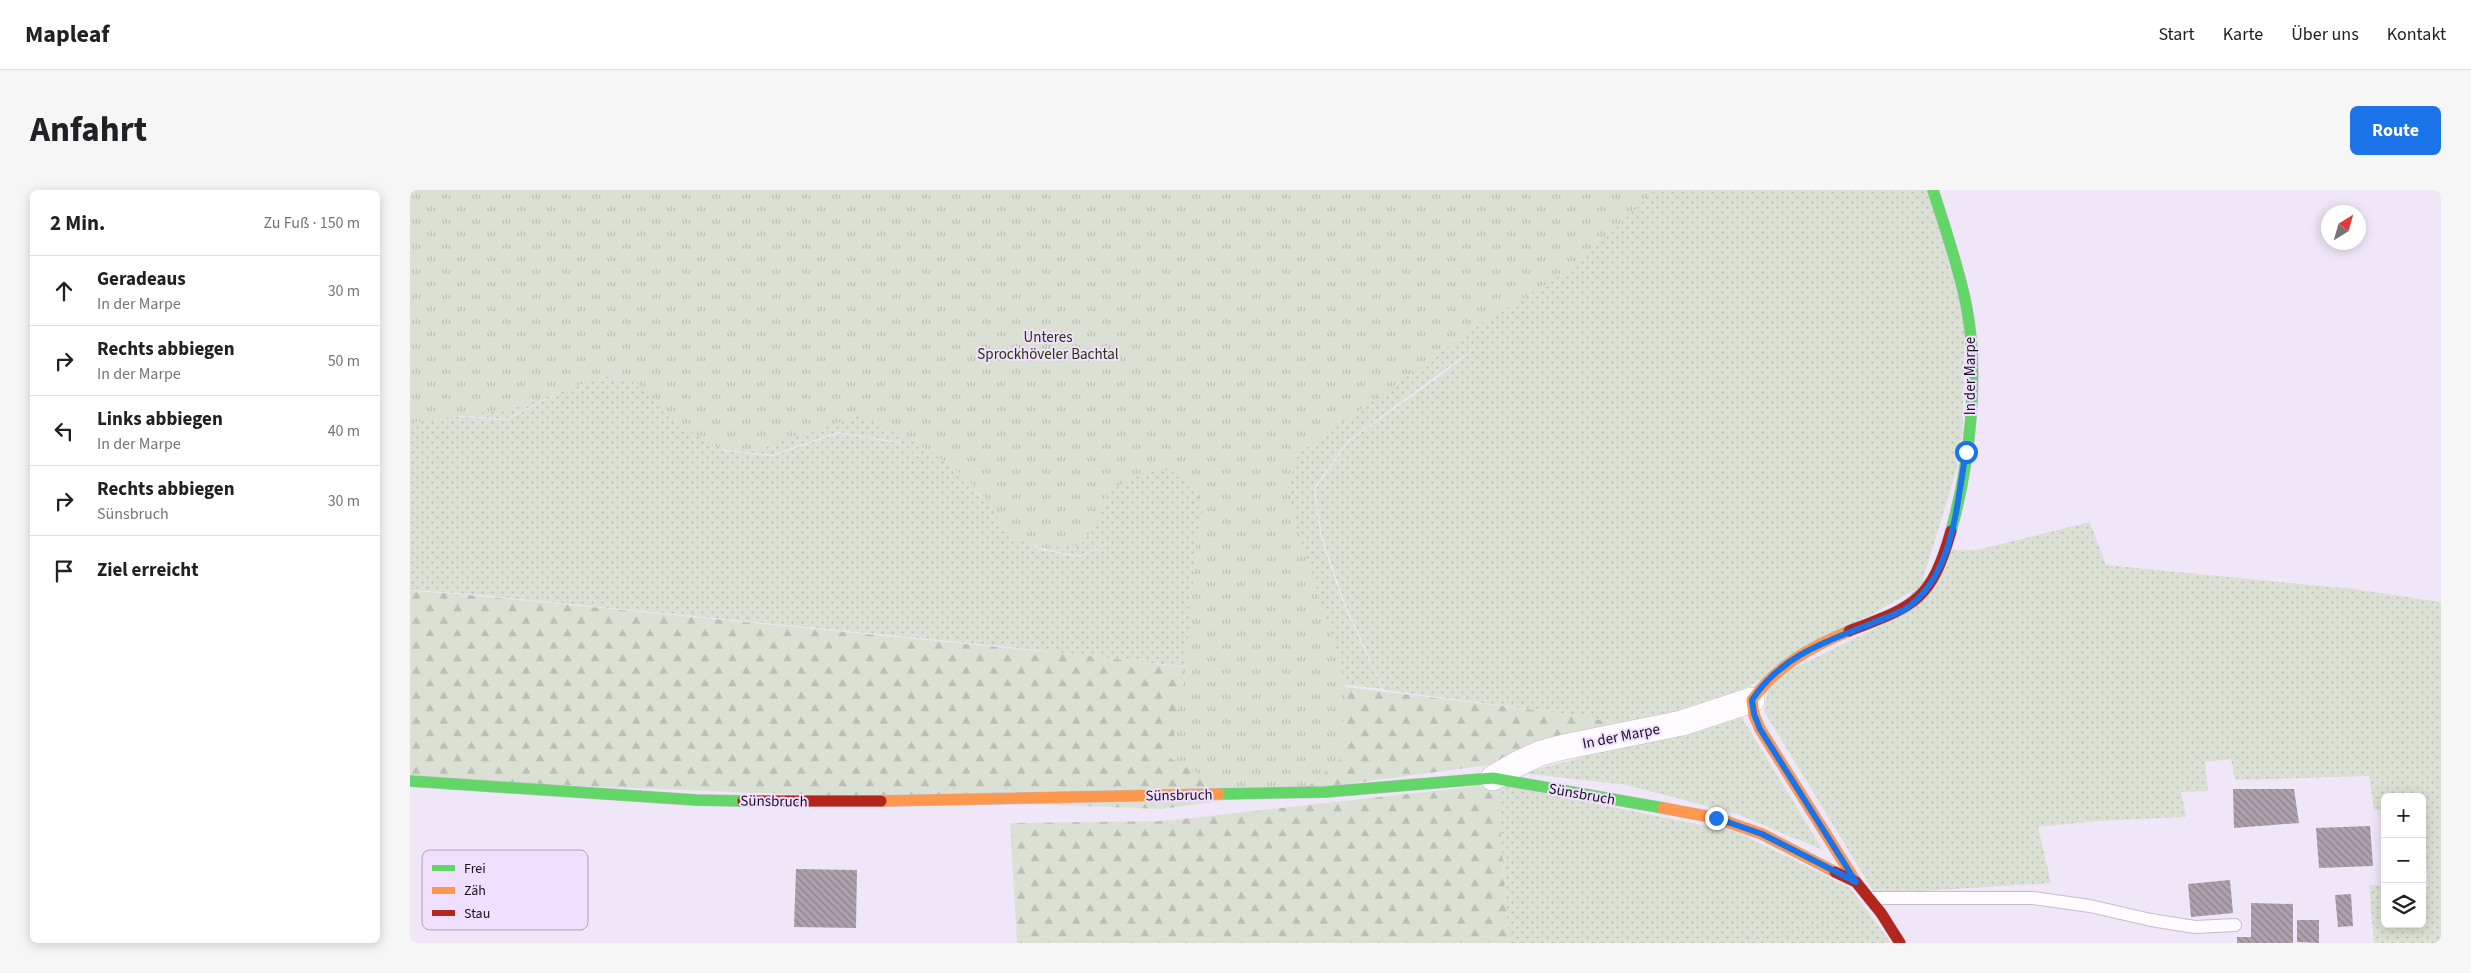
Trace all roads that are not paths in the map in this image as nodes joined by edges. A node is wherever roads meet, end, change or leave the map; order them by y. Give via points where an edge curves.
1 (1933, 190) edge
2 (1752, 700) junction
3 (1493, 778) junction
4 (410, 781) edge
5 (1856, 882) junction
6 (1869, 898) junction
7 (2235, 926) dead end
8 (1900, 943) edge

1 - 2 street, In der Marpe via 1969,320 1972,362 1972,404 1966,452 1947,550 1928,589 1917,601 1889,617 1809,649 1770,679
2 - 3 street, In der Marpe via 1682,723 1540,753
2 - 5 street via 1760,729
3 - 4 street, Sünsbruch via 1325,792 845,802 696,800
3 - 5 street, Sünsbruch via 1716,818 1762,834
5 - 6 street, Sünsbruch
6 - 7 lane via 2033,898 2195,927
6 - 8 street, Sünsbruch

